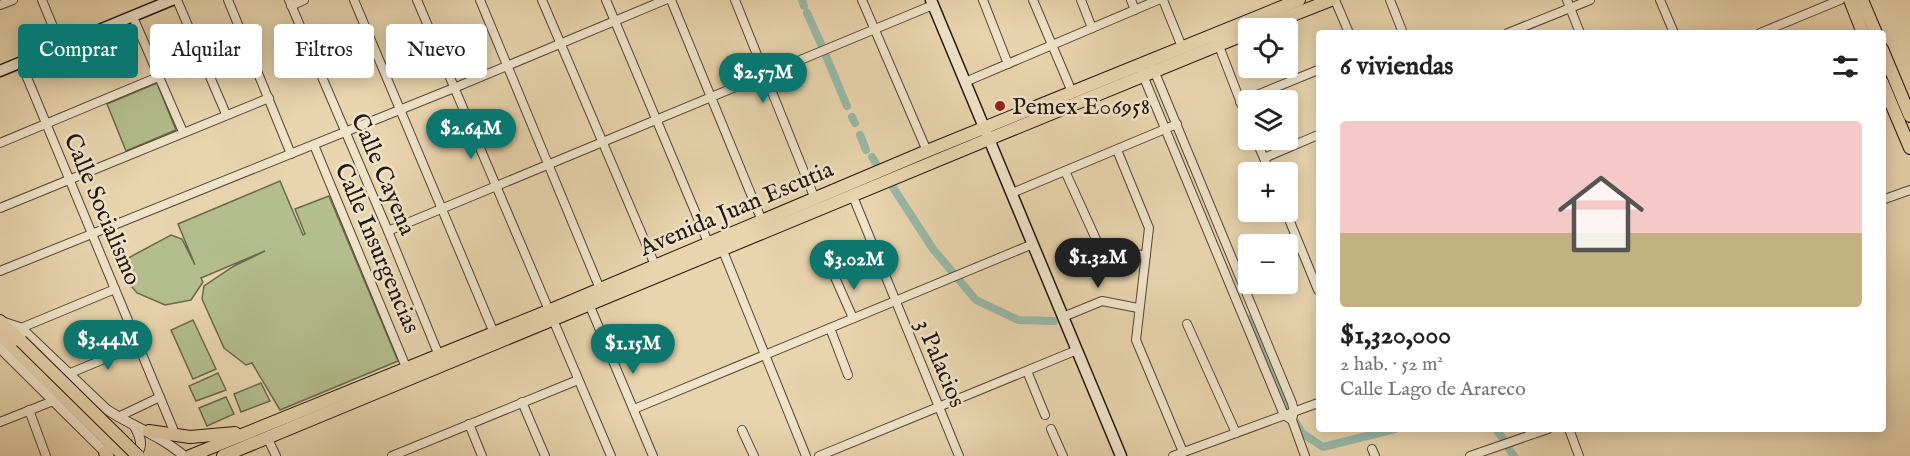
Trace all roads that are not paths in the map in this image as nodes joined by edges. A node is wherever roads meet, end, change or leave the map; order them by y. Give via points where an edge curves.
1 (13, 0) edge
2 (42, 0) edge
3 (172, 0) edge
4 (177, 0) edge
5 (228, 0) edge
6 (304, 0) edge
7 (354, 0) edge
8 (417, 0) edge
9 (480, 0) edge
10 (542, 0) edge
11 (606, 0) edge
12 (665, 0) edge
13 (671, 0) edge
14 (735, 0) edge
15 (862, 0) edge
16 (983, 0) edge
17 (1033, 0) edge
18 (1081, 0) edge
19 (1131, 0) edge
20 (1158, 0) edge
21 (1163, 0) edge
22 (1299, 0) edge
23 (1333, 0) edge
24 (1390, 0) edge
25 (1590, 0) edge
26 (1660, 0) edge
27 (1840, 0) edge
28 (1850, 0) edge
29 (1862, 0) edge
30 (932, 2) edge
31 (290, 3) edge
32 (1568, 4) edge
33 (0, 5) edge
34 (1135, 10) junction
35 (133, 17) junction
36 (1286, 18) edge
37 (615, 21) junction
38 (52, 24) edge
39 (116, 24) edge
40 (1092, 28) junction
41 (874, 29) junction
42 (1347, 30) edge
43 (1402, 30) edge
44 (1514, 30) edge
45 (1579, 30) edge
46 (1673, 30) edge
47 (1767, 30) edge
48 (1862, 30) edge
49 (1875, 30) edge
50 (1238, 35) edge
51 (1216, 40) junction
52 (561, 43) junction
53 (1052, 45) junction
54 (1182, 47) junction
55 (150, 56) edge
56 (1886, 60) edge
57 (18, 64) edge
58 (1008, 64) junction
59 (508, 65) junction
60 (1147, 69) junction
61 (0, 71) edge
62 (1316, 71) edge
63 (765, 74) junction
64 (27, 78) edge
65 (157, 78) edge
66 (159, 78) edge
67 (965, 82) junction
68 (454, 88) junction
69 (1886, 88) edge
70 (1269, 90) edge
71 (1072, 92) junction
72 (711, 97) junction
73 (1238, 97) edge
74 (269, 98) junction
75 (399, 109) junction
76 (226, 114) junction
77 (1906, 118) edge
78 (657, 119) junction
79 (46, 124) junction
80 (1177, 124) junction
81 (1165, 129) junction
82 (183, 132) junction
83 (345, 132) junction
84 (986, 133) junction
85 (1316, 136) edge
86 (0, 142) edge
87 (602, 142) junction
88 (1909, 142) edge
89 (314, 145) junction
90 (1117, 150) junction
91 (1260, 150) edge
92 (927, 151) junction
93 (291, 154) junction
94 (1264, 158) junction
95 (1266, 162) edge
96 (549, 164) junction
97 (1065, 171) junction
98 (889, 173) junction
99 (69, 179) junction
100 (496, 186) junction
101 (850, 190) junction
102 (1910, 190) edge
103 (1012, 194) junction
104 (815, 199) junction
105 (1886, 199) edge
106 (0, 208) edge
107 (442, 208) junction
108 (762, 221) junction
109 (1290, 222) edge
110 (1218, 225) junction
111 (1207, 230) junction
112 (388, 231) junction
113 (93, 233) junction
114 (1033, 244) junction
115 (715, 246) junction
116 (1146, 255) junction
117 (655, 265) junction
118 (0, 271) edge
119 (833, 273) dead end
120 (1316, 285) edge
121 (115, 289) junction
122 (600, 289) junction
123 (894, 301) junction
124 (1250, 302) junction
125 (589, 304) junction
126 (1239, 306) junction
127 (1138, 308) junction
128 (550, 315) junction
129 (1064, 317) junction
130 (853, 318) junction
131 (0, 321) edge
132 (1187, 324) dead end
133 (830, 328) junction
134 (494, 333) junction
135 (0, 334) edge
136 (14, 340) edge
137 (138, 345) junction
138 (1077, 350) junction
139 (764, 355) junction
140 (441, 360) junction
141 (406, 367) junction
142 (1027, 371) junction
143 (68, 374) junction
144 (848, 375) dead end
145 (578, 380) junction
146 (160, 397) junction
147 (53, 401) junction
148 (522, 402) junction
149 (1316, 404) edge
150 (938, 407) junction
151 (634, 409) junction
152 (29, 410) junction
153 (1294, 411) junction
154 (1045, 415) dead end
155 (1284, 415) junction
156 (118, 417) junction
157 (1292, 420) junction
158 (0, 422) edge
159 (469, 424) junction
160 (134, 425) junction
161 (1051, 429) dead end
162 (254, 430) junction
163 (742, 430) dead end
164 (149, 431) junction
165 (1540, 432) edge
166 (1570, 432) edge
167 (1236, 433) junction
168 (176, 436) junction
169 (267, 437) junction
170 (246, 446) junction
171 (1183, 452) junction
172 (107, 455) edge
173 (46, 456) edge
174 (124, 456) edge
175 (136, 456) edge
176 (184, 456) edge
177 (190, 456) edge
178 (223, 456) edge
179 (238, 456) edge
180 (276, 456) edge
181 (392, 456) edge
182 (482, 456) edge
183 (546, 456) edge
184 (611, 456) edge
185 (653, 456) edge
186 (753, 456) edge
187 (806, 456) edge
188 (819, 456) edge
189 (959, 456) edge
190 (1063, 456) edge
191 (1121, 456) edge
192 (1173, 456) edge
193 (1305, 456) edge
194 (1473, 456) edge
195 (1579, 456) edge

1 - 33 street
2 - 38 street
3 - 35 main road
4 - 76 street
5 - 74 street
6 - 31 street
7 - 75 street
8 - 68 street
9 - 59 street
10 - 52 street
11 - 37 street
12 - 37 street
13 - 72 street
14 - 63 street
15 - 41 street
16 - 58 street
17 - 53 street
18 - 40 street
19 - 34 street
20 - 34 street
21 - 54 street
22 - 51 main road, Avenida Juan Escutia
23 - 36 main road
23 - 42 street
24 - 43 street
25 - 32 street
26 - 46 street
27 - 47 street
28 - 48 main road
29 - 49 main road
30 - 41 street
30 - 67 main road
31 - 83 street, Calle Cayena
32 - 44 street
32 - 45 street
34 - 40 street
35 - 39 main road
35 - 55 street
37 - 52 street
37 - 78 street
40 - 53 street
41 - 63 street
41 - 92 street
50 - 51 main road, Avenida Juan Escutia
51 - 54 main road, Avenida Juan Escutia
51 - 60 main road, Avenida Juan Escutia
51 - 73 street
52 - 59 street
52 - 87 street
53 - 58 street
53 - 71 street
54 - 60 main road, Avenida Juan Escutia
56 - 77 main road
57 - 61 main road
58 - 67 street
59 - 68 street
59 - 96 street
60 - 71 main road, Avenida Juan Escutia
60 - 80 street
60 - 81 street
60 - 84 main road, Avenida Juan Escutia
62 - 70 street
63 - 72 street
63 - 104 street
64 - 79 street, Calle Socialismo
65 - 79 street
66 - 82 street
67 - 84 main road
68 - 75 street
68 - 100 street
69 - 77 main road
71 - 84 main road, Avenida Juan Escutia
72 - 78 street
72 - 108 street
74 - 76 street
74 - 93 street
75 - 83 street
75 - 107 street
76 - 82 street
77 - 88 main road
78 - 87 street
78 - 115 street
79 - 86 street
79 - 99 street, Calle Socialismo
80 - 81 street
80 - 110 street
81 - 90 street
81 - 111 street
82 - 99 street
83 - 89 street
83 - 112 street, Calle Cayena
84 - 92 main road, Avenida Juan Escutia
84 - 98 main road, Avenida Juan Escutia
84 - 103 main road
85 - 94 street
87 - 96 street
87 - 117 street
89 - 93 street
89 - 141 street, Calle Insurgencias
90 - 97 street
90 - 116 street via 1149,225
91 - 94 street
92 - 98 main road, Avenida Juan Escutia
93 - 113 street
94 - 95 street
96 - 100 street
96 - 122 street
97 - 103 street
97 - 116 street via 1105,259
98 - 101 main road, Avenida Juan Escutia
99 - 106 street
99 - 113 street, Calle Socialismo
100 - 107 street
100 - 128 street
101 - 104 main road, Avenida Juan Escutia
101 - 115 main road, Avenida Juan Escutia
101 - 123 street, 3 Palacios
102 - 105 street
103 - 114 main road
104 - 108 main road, Avenida Juan Escutia
107 - 112 street
107 - 134 street
108 - 115 main road, Avenida Juan Escutia
109 - 120 street
110 - 111 street
110 - 124 street
111 - 126 street
112 - 140 street, Calle Cayena
113 - 118 street
113 - 121 street, Calle Socialismo
114 - 123 street
114 - 129 main road
115 - 117 main road, Avenida Juan Escutia
115 - 125 main road, Avenida Juan Escutia
115 - 139 street
116 - 127 street
117 - 122 main road, Avenida Juan Escutia
119 - 130 street
121 - 136 street
121 - 137 street, Calle Socialismo
122 - 128 main road, Avenida Juan Escutia
123 - 130 street
123 - 150 street, 3 Palacios
124 - 126 street
124 - 153 street
125 - 128 main road, Avenida Juan Escutia
125 - 151 street
126 - 155 street
127 - 129 street via 1102,301
127 - 171 street via 1137,344
128 - 134 main road, Avenida Juan Escutia
128 - 140 main road, Avenida Juan Escutia
128 - 145 street
129 - 138 main road
130 - 133 street
131 - 136 main road
132 - 167 street
133 - 139 street
133 - 144 street
134 - 140 main road, Avenida Juan Escutia
135 - 136 main road
136 - 143 street
136 - 147 street via 4,352
136 - 174 main road
136 - 175 main road, bridge
137 - 143 street
137 - 146 street, Calle Socialismo
138 - 142 street
138 - 191 main road
139 - 151 street
139 - 187 street
140 - 141 main road, Avenida Juan Escutia
140 - 169 main road, Avenida Juan Escutia
141 - 162 main road, Avenida Juan Escutia
142 - 150 street
142 - 154 street
143 - 156 street
145 - 148 street
145 - 184 street
146 - 156 street
146 - 168 street, Calle Socialismo
147 - 152 street
147 - 172 street
148 - 159 street
148 - 183 street
149 - 153 street
150 - 188 street
150 - 189 street, 3 Palacios
151 - 185 street
152 - 158 street
152 - 173 street
153 - 155 street
153 - 157 street
155 - 157 street
155 - 167 street
156 - 160 street
157 - 193 street
159 - 181 street
159 - 182 street
160 - 164 street
160 - 175 street via 141,443
161 - 190 street
162 - 168 main road
162 - 177 main road, Avenida Juan Escutia
163 - 186 street
164 - 168 main road
164 - 176 street
165 - 194 street
166 - 195 street
167 - 171 street
169 - 170 main road, Avenida Juan Escutia
169 - 180 street
170 - 178 main road, Avenida Juan Escutia
170 - 179 main road
171 - 192 street

